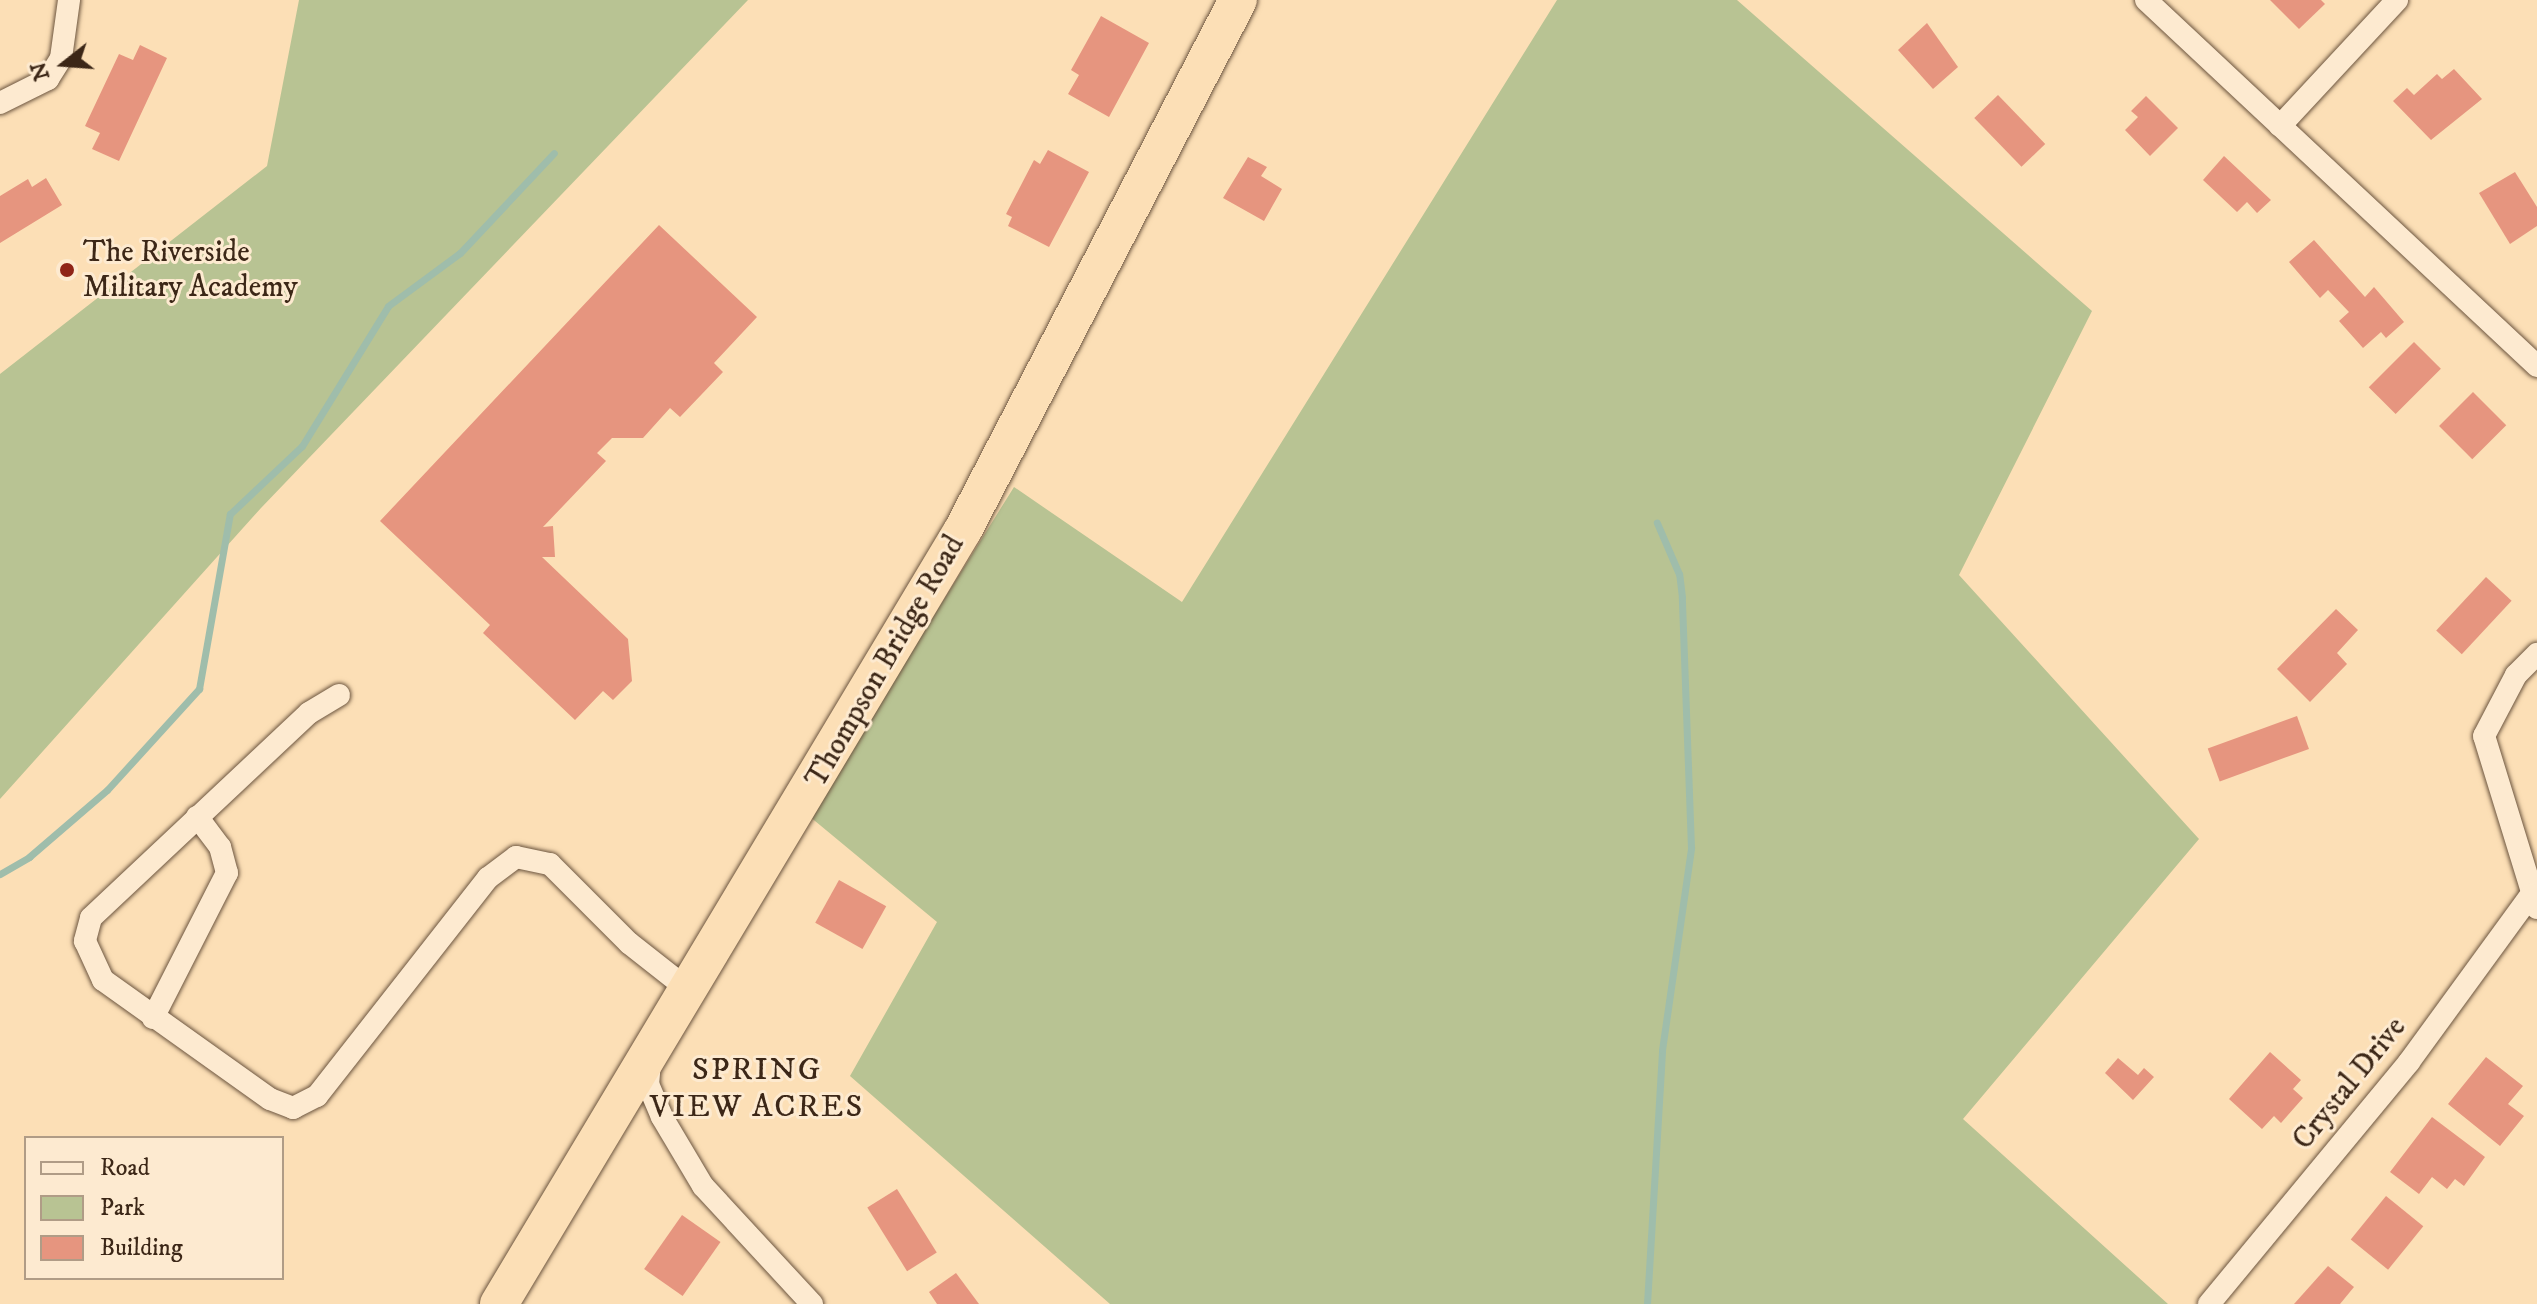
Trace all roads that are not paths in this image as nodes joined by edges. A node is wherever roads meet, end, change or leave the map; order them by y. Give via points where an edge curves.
1 (69, 0) edge
2 (1238, 0) edge
3 (2146, 0) edge
4 (2397, 0) edge
5 (0, 103) edge
6 (2280, 126) junction
7 (2537, 366) edge
8 (2537, 654) edge
9 (339, 695) dead end
10 (197, 817) junction
11 (2534, 901) edge
12 (690, 991) junction
13 (153, 1018) junction
14 (651, 1057) junction
15 (499, 1304) edge
16 (812, 1304) edge
17 (2209, 1304) edge

1 - 5 street via 61,58 48,79
2 - 12 highway, Thompson Bridge Road via 963,530
3 - 6 street
4 - 6 street
6 - 7 street
8 - 11 street via 2516,675 2484,736
9 - 10 street via 309,713
10 - 13 street via 220,847 227,873
10 - 13 street via 91,918 85,941 103,980
11 - 17 street, Crystal Drive
12 - 13 street via 629,943 550,864 516,857 488,878 317,1096 293,1108 270,1099
12 - 14 highway, Thompson Bridge Road
14 - 15 highway, Thompson Bridge Road
14 - 16 street via 648,1084 703,1186

